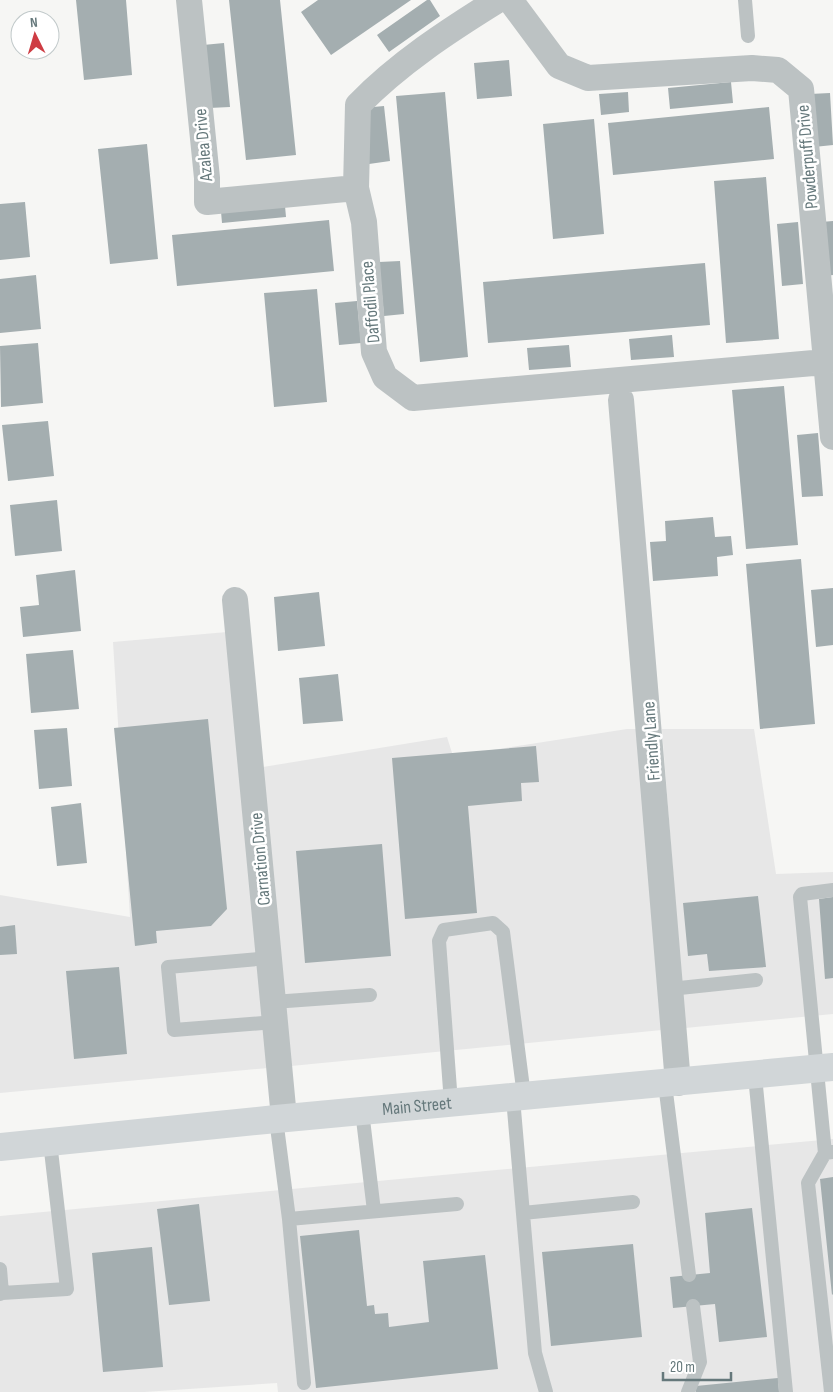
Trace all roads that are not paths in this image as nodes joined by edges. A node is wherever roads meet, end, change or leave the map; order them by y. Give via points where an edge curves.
1 (188, 0) edge
2 (498, 0) edge
3 (510, 0) edge
4 (745, 0) edge
5 (748, 36) dead end
6 (356, 188) junction
7 (824, 362) junction
8 (621, 400) dead end
9 (833, 437) edge
10 (235, 600) dead end
11 (833, 890) edge
12 (269, 958) junction
13 (756, 980) dead end
14 (670, 989) junction
15 (370, 995) dead end
16 (274, 1012) junction
17 (825, 1068) edge
18 (755, 1076) junction
19 (671, 1083) junction
20 (518, 1097) junction
21 (451, 1103) junction
22 (362, 1111) junction
23 (280, 1118) junction
24 (50, 1142) junction
25 (0, 1147) edge
26 (829, 1153) edge
27 (632, 1202) dead end
28 (457, 1204) dead end
29 (374, 1212) junction
30 (523, 1213) junction
31 (289, 1219) junction
32 (0, 1269) edge
33 (689, 1275) dead end
34 (1, 1294) edge
35 (693, 1306) dead end
36 (304, 1383) dead end
37 (546, 1392) edge
38 (688, 1392) edge
39 (786, 1392) edge
40 (831, 1392) edge

1 - 6 street, Azalea Drive via 208,202
2 - 6 street, Daffodil Place via 383,78 358,104
3 - 7 street, Powderpuff Drive via 559,66 588,78 752,68 778,70 801,89
4 - 5 lane
6 - 7 street, Daffodil Place via 364,222 374,352 385,377 413,398
7 - 9 street, Powderpuff Drive
8 - 14 street, Friendly Lane
10 - 12 street, Carnation Drive
11 - 17 lane via 802,894 800,897
12 - 16 street, Carnation Drive
12 - 16 lane via 168,966 174,1030
13 - 14 lane
14 - 19 street, Friendly Lane
15 - 16 lane
16 - 23 street, Carnation Drive
17 - 18 main road, Main Street
17 - 26 lane
18 - 19 main road, Main Street
18 - 39 lane
19 - 20 main road, Main Street
19 - 33 lane
20 - 21 main road, Main Street
20 - 21 lane via 503,932 493,923 444,930 439,941
20 - 30 lane
21 - 22 main road, Main Street
22 - 23 main road, Main Street
22 - 29 lane
23 - 24 main road, Main Street
23 - 31 lane
24 - 25 main road, Main Street
24 - 34 lane via 67,1289
26 - 40 lane via 808,1182
27 - 30 lane
28 - 29 lane
29 - 31 lane
30 - 37 lane via 535,1353
31 - 36 lane
32 - 34 lane
35 - 38 lane via 700,1362

